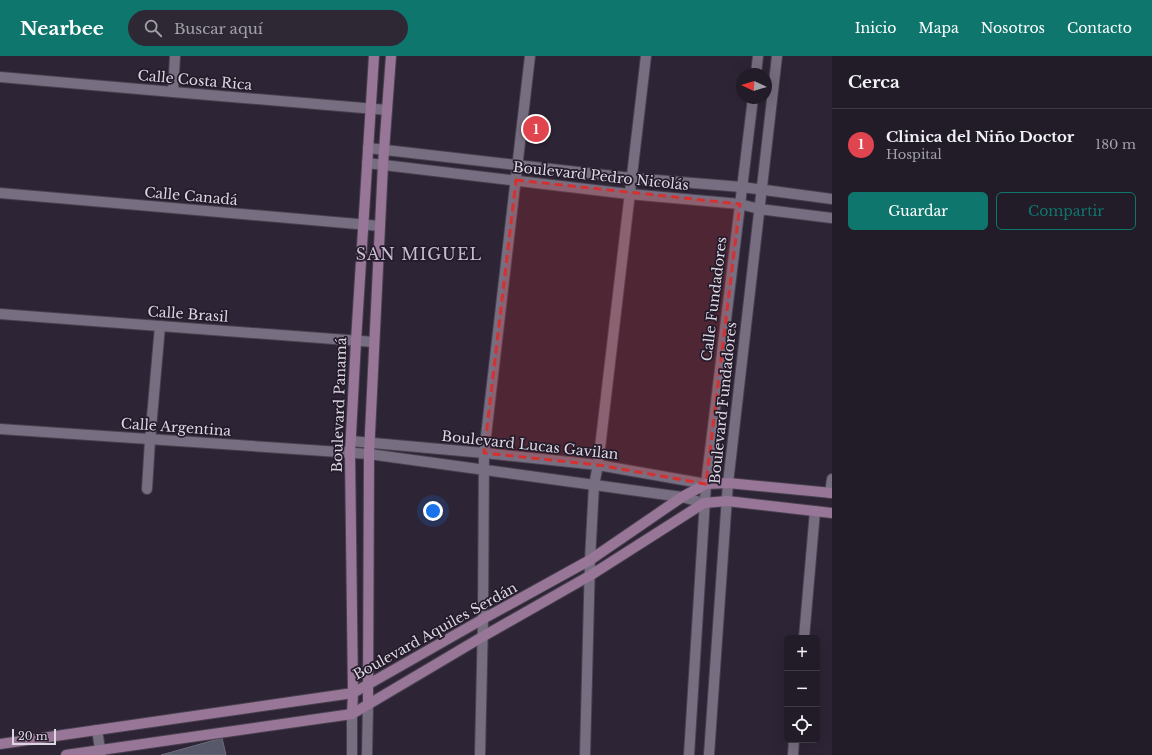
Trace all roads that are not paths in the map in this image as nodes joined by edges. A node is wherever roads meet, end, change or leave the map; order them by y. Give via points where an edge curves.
1 (175, 56) edge
2 (374, 56) edge
3 (391, 56) edge
4 (530, 56) edge
5 (646, 56) edge
6 (758, 56) edge
7 (778, 56) edge
8 (757, 68) edge
9 (0, 77) edge
10 (173, 92) junction
11 (752, 104) edge
12 (371, 108) junction
13 (387, 110) junction
14 (368, 148) junction
15 (384, 150) junction
16 (367, 163) junction
17 (383, 164) junction
18 (517, 165) junction
19 (631, 178) junction
20 (516, 180) junction
21 (742, 187) junction
22 (761, 190) junction
23 (0, 193) edge
24 (629, 194) junction
25 (832, 199) edge
26 (740, 204) junction
27 (759, 209) junction
28 (832, 218) edge
29 (363, 225) junction
30 (380, 226) junction
31 (0, 314) edge
32 (160, 326) junction
33 (356, 340) junction
34 (374, 342) junction
35 (0, 429) edge
36 (150, 440) junction
37 (351, 441) junction
38 (370, 442) junction
39 (350, 453) junction
40 (484, 453) junction
41 (369, 454) junction
42 (598, 465) junction
43 (484, 470) junction
44 (832, 479) edge
45 (728, 483) junction
46 (706, 484) junction
47 (594, 486) junction
48 (147, 489) dead end
49 (831, 493) edge
50 (682, 497) junction
51 (727, 501) junction
52 (704, 503) junction
53 (815, 511) junction
54 (832, 513) edge
55 (590, 560) junction
56 (591, 575) junction
57 (483, 619) junction
58 (804, 635) edge
59 (482, 637) junction
60 (369, 684) junction
61 (353, 693) junction
62 (368, 704) junction
63 (352, 714) junction
64 (97, 730) junction
65 (794, 743) edge
66 (0, 744) edge
67 (101, 753) edge
68 (66, 755) edge
69 (352, 755) edge
70 (367, 755) edge
71 (480, 755) edge
72 (585, 755) edge
73 (689, 755) edge
74 (709, 755) edge
75 (793, 755) edge

1 - 10 street
2 - 12 street, Boulevard Panamá
3 - 13 street
4 - 18 street
5 - 19 street
6 - 8 street
7 - 22 street, Boulevard Fundadores
9 - 10 street, Calle Costa Rica
10 - 12 street, Calle Costa Rica
11 - 21 street, Calle Fundadores
12 - 13 street, Calle Costa Rica
12 - 14 street, Boulevard Panamá
13 - 15 street
14 - 15 street
14 - 16 street, Boulevard Panamá
15 - 17 street
15 - 18 street
16 - 17 street, Boulevard Pedro Nicolás
16 - 29 street, Boulevard Panamá
17 - 20 street, Boulevard Pedro Nicolás
17 - 30 street
18 - 19 street
18 - 20 street
19 - 21 street
19 - 24 street
20 - 24 street, Boulevard Pedro Nicolás
20 - 40 street
21 - 22 street
21 - 26 street, Calle Fundadores
22 - 25 street
22 - 27 street, Boulevard Fundadores
23 - 29 street, Calle Canadá
24 - 26 street, Boulevard Pedro Nicolás
24 - 42 street
26 - 27 street, Boulevard Pedro Nicolás
26 - 46 street, Calle Fundadores
27 - 28 street, Boulevard Pedro Nicolás
27 - 45 street, Boulevard Fundadores
29 - 30 street, Calle Canadá
29 - 33 street, Boulevard Panamá
30 - 34 street
31 - 32 street, Calle Brasil
32 - 33 street, Calle Brasil
32 - 36 street
33 - 34 street, Calle Brasil
33 - 37 street, Boulevard Panamá
34 - 38 street
35 - 36 street, Calle Argentina
36 - 39 street, Calle Argentina
36 - 48 street
37 - 38 street, Boulevard Lucas Gavilan
37 - 39 street, Boulevard Panamá
38 - 40 street, Boulevard Lucas Gavilan
38 - 41 street
39 - 41 street, Boulevard Lucas Gavilan
39 - 61 street, Boulevard Panamá
40 - 42 street, Boulevard Lucas Gavilan
40 - 43 street
41 - 43 street, Boulevard Lucas Gavilan
41 - 60 street
42 - 46 street, Boulevard Lucas Gavilan
42 - 47 street
43 - 47 street, Boulevard Lucas Gavilan
43 - 57 street
44 - 49 street
45 - 46 street, Boulevard Aquiles Serdán
45 - 49 street, Boulevard Aquiles Serdán
45 - 51 street, Boulevard Fundadores
46 - 50 street, Boulevard Aquiles Serdán
46 - 52 street, Calle Fundadores
47 - 50 street, Boulevard Lucas Gavilan
47 - 55 street
50 - 52 street, Boulevard Lucas Gavilan
50 - 55 street, Boulevard Aquiles Serdán
51 - 52 street, Boulevard Aquiles Serdán
51 - 53 street, Boulevard Aquiles Serdán
51 - 74 street, Boulevard Fundadores
52 - 56 street, Boulevard Aquiles Serdán
52 - 73 street, Boulevard Fundadores
53 - 54 street, Boulevard Aquiles Serdán
53 - 58 street
55 - 56 street
55 - 57 street, Boulevard Aquiles Serdán
56 - 59 street, Boulevard Aquiles Serdán
56 - 72 street
57 - 59 street
57 - 60 street, Boulevard Aquiles Serdán
59 - 62 street, Boulevard Aquiles Serdán
59 - 71 street
60 - 61 street, Boulevard Aquiles Serdán
60 - 62 street
61 - 63 street, Boulevard Panamá
61 - 64 street, Boulevard Aquiles Serdán
62 - 63 street, Boulevard Aquiles Serdán
62 - 70 street
63 - 67 street, Boulevard Aquiles Serdán
63 - 69 street, Boulevard Panamá
64 - 66 street, Boulevard Aquiles Serdán
64 - 67 street
65 - 75 street
67 - 68 street, Boulevard Aquiles Serdán

